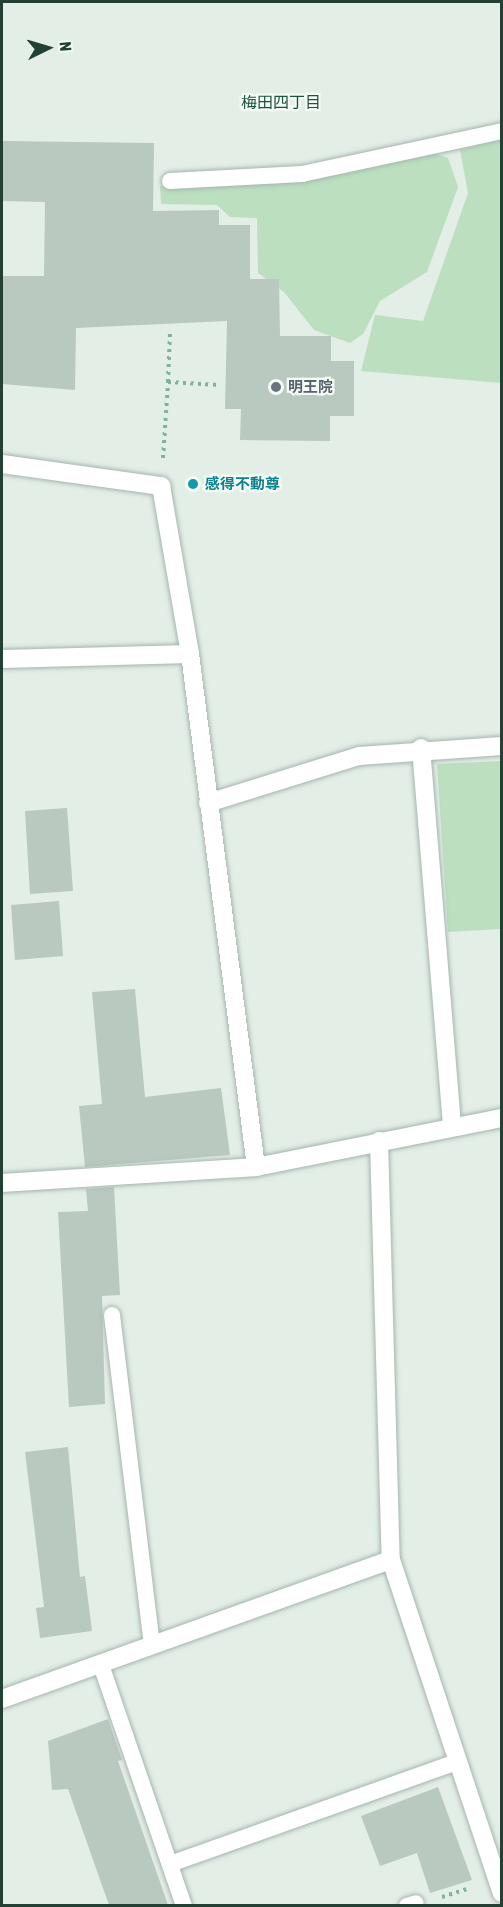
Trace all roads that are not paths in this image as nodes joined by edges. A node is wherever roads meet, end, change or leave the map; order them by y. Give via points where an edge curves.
1 (501, 131) edge
2 (170, 180) dead end
3 (2, 464) edge
4 (190, 654) junction
5 (2, 659) edge
6 (501, 746) edge
7 (421, 748) junction
8 (208, 802) junction
9 (501, 1118) edge
10 (453, 1127) junction
11 (378, 1141) junction
12 (256, 1167) junction
13 (2, 1183) edge
14 (112, 1315) dead end
15 (391, 1560) junction
16 (152, 1646) junction
17 (100, 1665) junction
18 (2, 1699) edge
19 (456, 1762) junction
20 (170, 1864) junction
21 (500, 1883) edge
22 (184, 1905) edge

1 - 2 lane via 302,174
3 - 4 street via 161,486
4 - 5 street
4 - 8 street
6 - 7 street
7 - 8 street via 359,756
7 - 10 street
8 - 12 street
9 - 10 street
10 - 11 street
11 - 12 street
11 - 15 street
12 - 13 street
14 - 16 lane
15 - 16 street
15 - 19 street
16 - 17 street
17 - 18 street
17 - 20 lane
19 - 20 lane
19 - 21 street
20 - 22 lane

